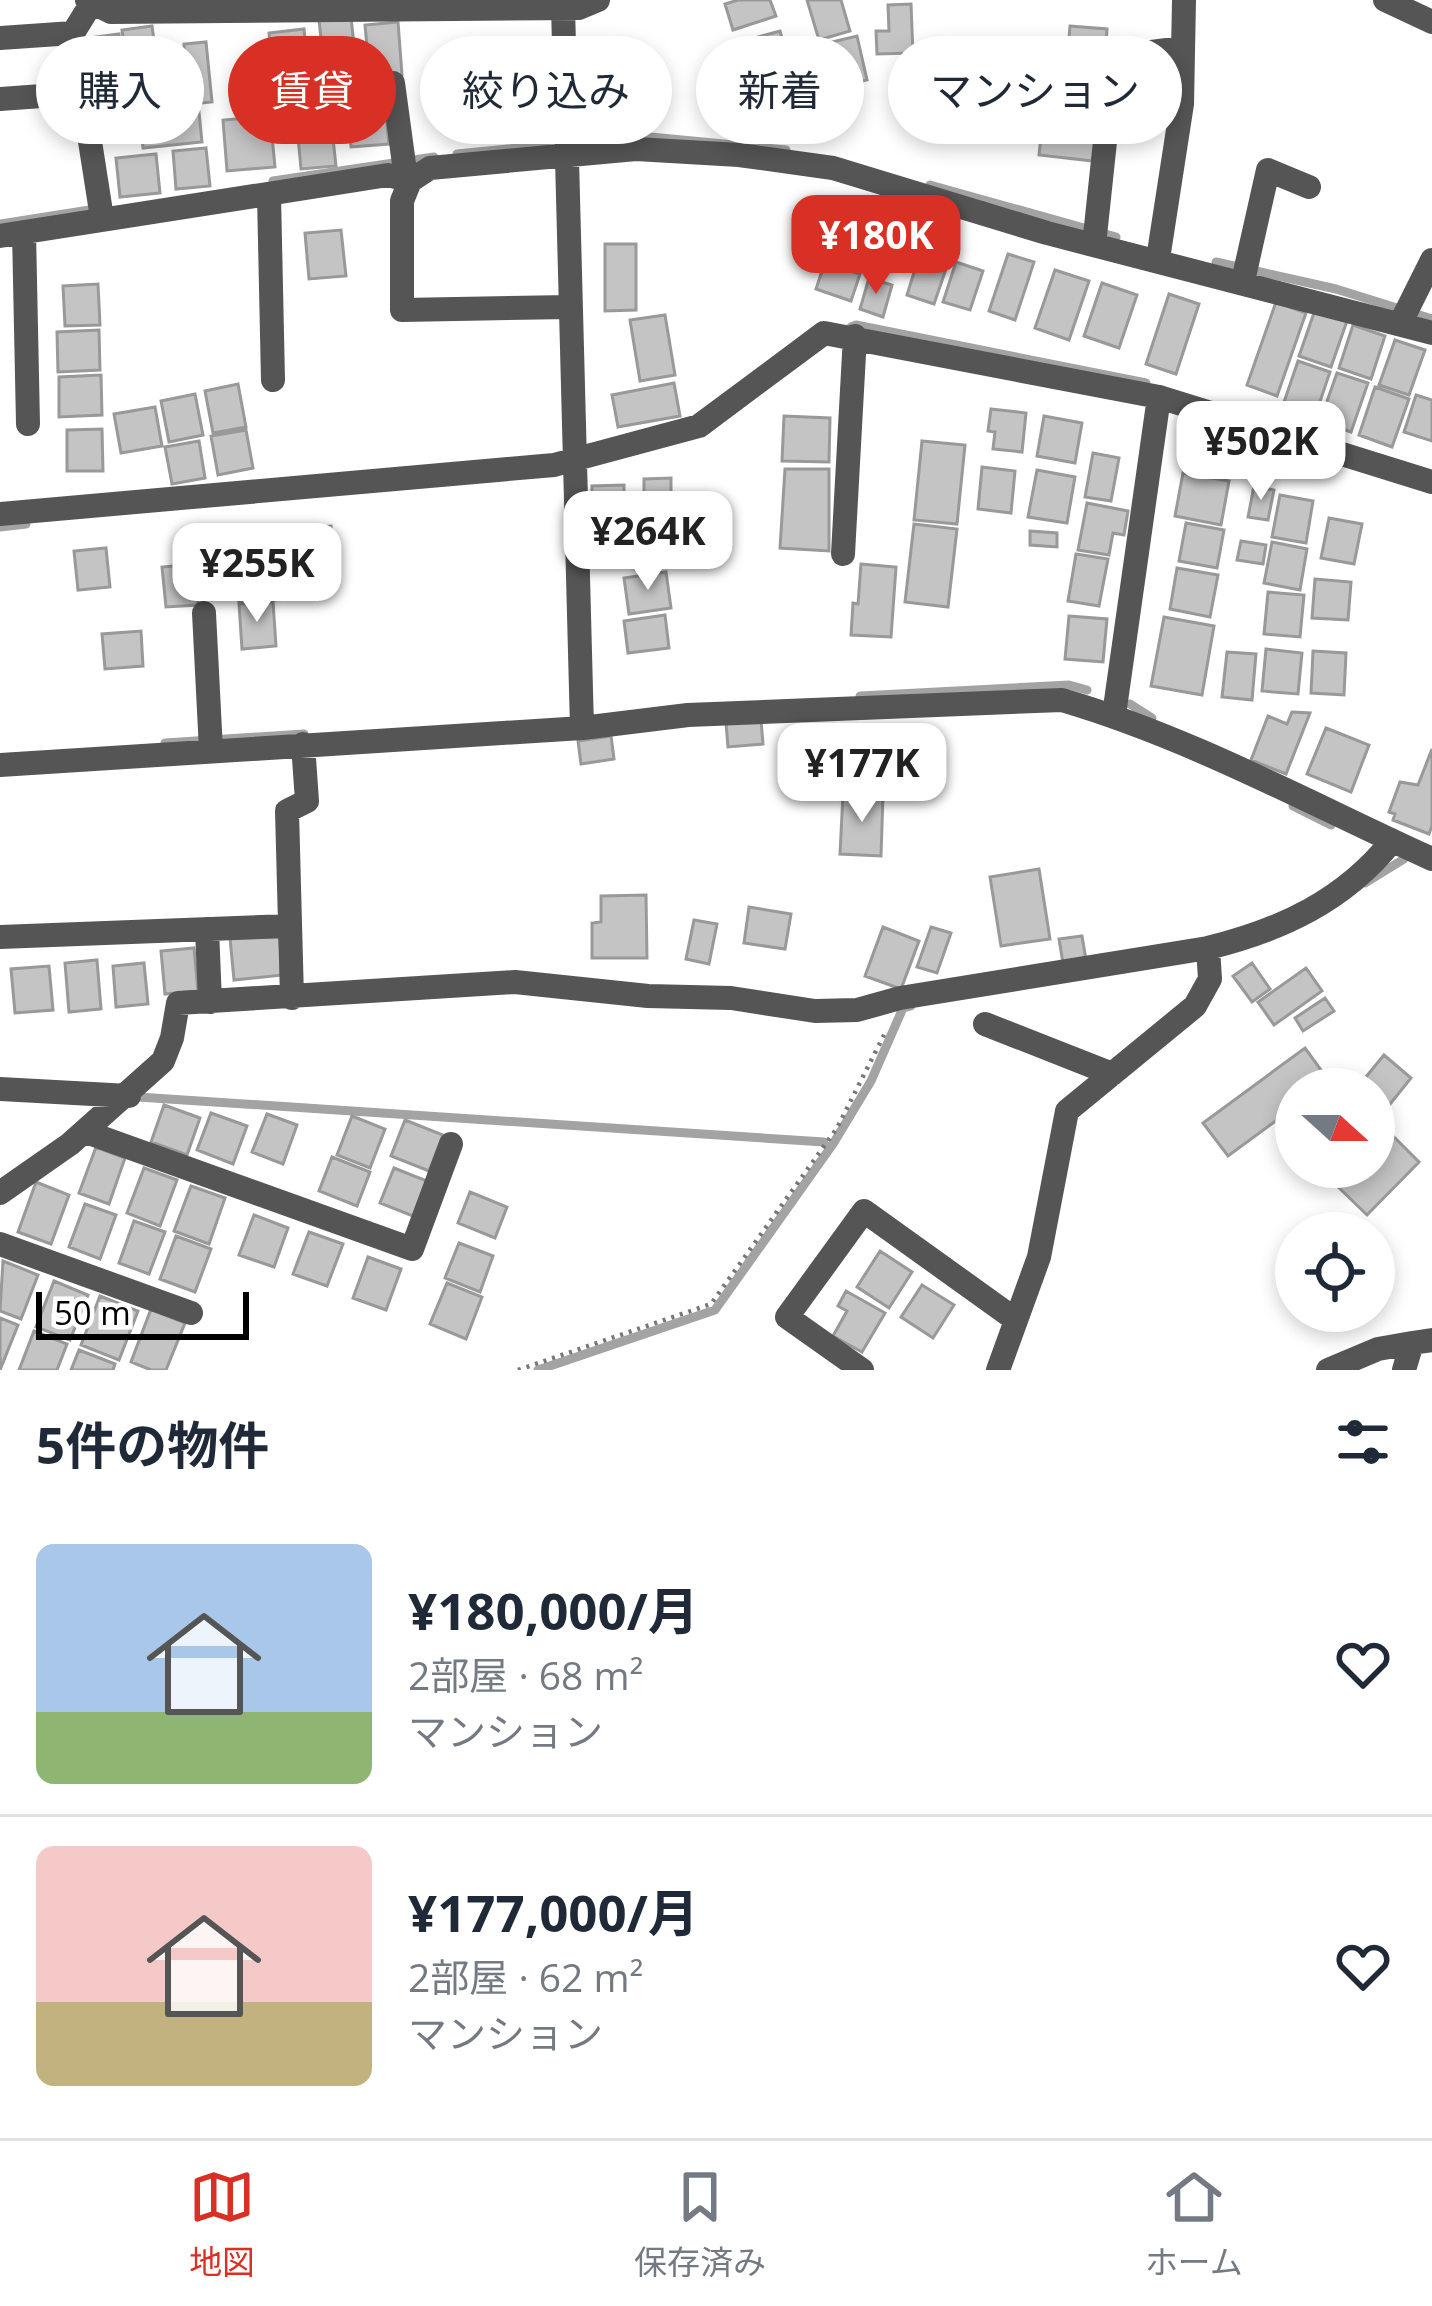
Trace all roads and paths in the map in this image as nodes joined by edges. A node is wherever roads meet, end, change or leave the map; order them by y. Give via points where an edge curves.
1 (598, 0) edge
2 (1184, 0) edge
3 (1385, 0) edge
4 (89, 2) edge
5 (560, 3) edge
6 (1432, 22) edge
7 (74, 33) junction
8 (75, 36) edge
9 (0, 38) edge
10 (1182, 48) edge
11 (36, 96) edge
12 (396, 96) edge
13 (0, 99) edge
14 (91, 144) edge
15 (1105, 144) edge
16 (1176, 144) edge
17 (566, 147) junction
18 (406, 167) junction
19 (1310, 187) dead end
20 (268, 194) junction
21 (101, 210) junction
22 (12, 234) edge
23 (1095, 236) junction
24 (1160, 252) junction
25 (1432, 260) edge
26 (1246, 272) junction
27 (569, 307) junction
28 (1404, 317) junction
29 (1432, 333) edge
30 (855, 336) junction
31 (273, 380) dead end
32 (1159, 398) junction
33 (28, 424) dead end
34 (573, 466) junction
35 (1432, 482) edge
36 (0, 514) edge
37 (843, 554) dead end
38 (204, 613) dead end
39 (1114, 716) junction
40 (583, 720) junction
41 (211, 743) junction
42 (303, 744) junction
43 (0, 765) edge
44 (1393, 841) junction
45 (1432, 859) edge
46 (290, 926) junction
47 (207, 929) junction
48 (0, 937) edge
49 (1208, 948) junction
50 (292, 998) junction
51 (900, 998) junction
52 (210, 1002) junction
53 (985, 1024) dead end
54 (1112, 1074) junction
55 (0, 1089) edge
56 (129, 1096) junction
57 (86, 1132) junction
58 (451, 1144) dead end
59 (0, 1193) edge
60 (0, 1244) edge
61 (191, 1313) dead end
62 (1016, 1320) junction
63 (1422, 1342) edge
64 (518, 1370) edge
65 (862, 1370) edge
66 (998, 1370) edge
67 (1328, 1370) edge
68 (1404, 1370) edge

1 - 5 street via 579,8
2 - 10 street
3 - 6 street
4 - 5 street via 111,12
4 - 7 street
5 - 17 street
7 - 8 street
7 - 9 street
11 - 13 street
12 - 18 street
14 - 21 street
15 - 23 street
16 - 24 street
17 - 18 street
17 - 23 street via 833,168
17 - 27 street
18 - 20 street
18 - 27 street via 402,310
19 - 26 street via 1268,170
20 - 21 street
20 - 31 street
21 - 22 street
22 - 33 street
23 - 24 street
24 - 26 street
25 - 28 street
26 - 28 street
27 - 34 street
28 - 29 street
30 - 32 street
30 - 34 street via 824,333 699,426
30 - 37 street
32 - 35 street
32 - 39 street
34 - 36 street
34 - 40 street
38 - 41 street
39 - 40 street via 1061,700
39 - 44 street
40 - 42 street
41 - 42 street
41 - 43 street
42 - 46 street via 307,801 287,811
44 - 45 street
44 - 49 street via 1368,871 1313,907 1268,933
46 - 47 street
46 - 50 street
47 - 48 street
47 - 52 street
49 - 51 street
49 - 54 street via 1210,979 1196,1006
50 - 51 street via 514,982 815,1010
50 - 52 street
51 - 64 path via 837,1128 710,1304
52 - 56 street via 178,1003 163,1061
53 - 54 street
54 - 62 street via 1067,1111 1039,1257
55 - 56 street
56 - 57 street
57 - 58 street via 412,1249
57 - 59 street
60 - 61 street
62 - 65 street via 864,1211 787,1317
62 - 66 street
63 - 67 street
63 - 68 street

